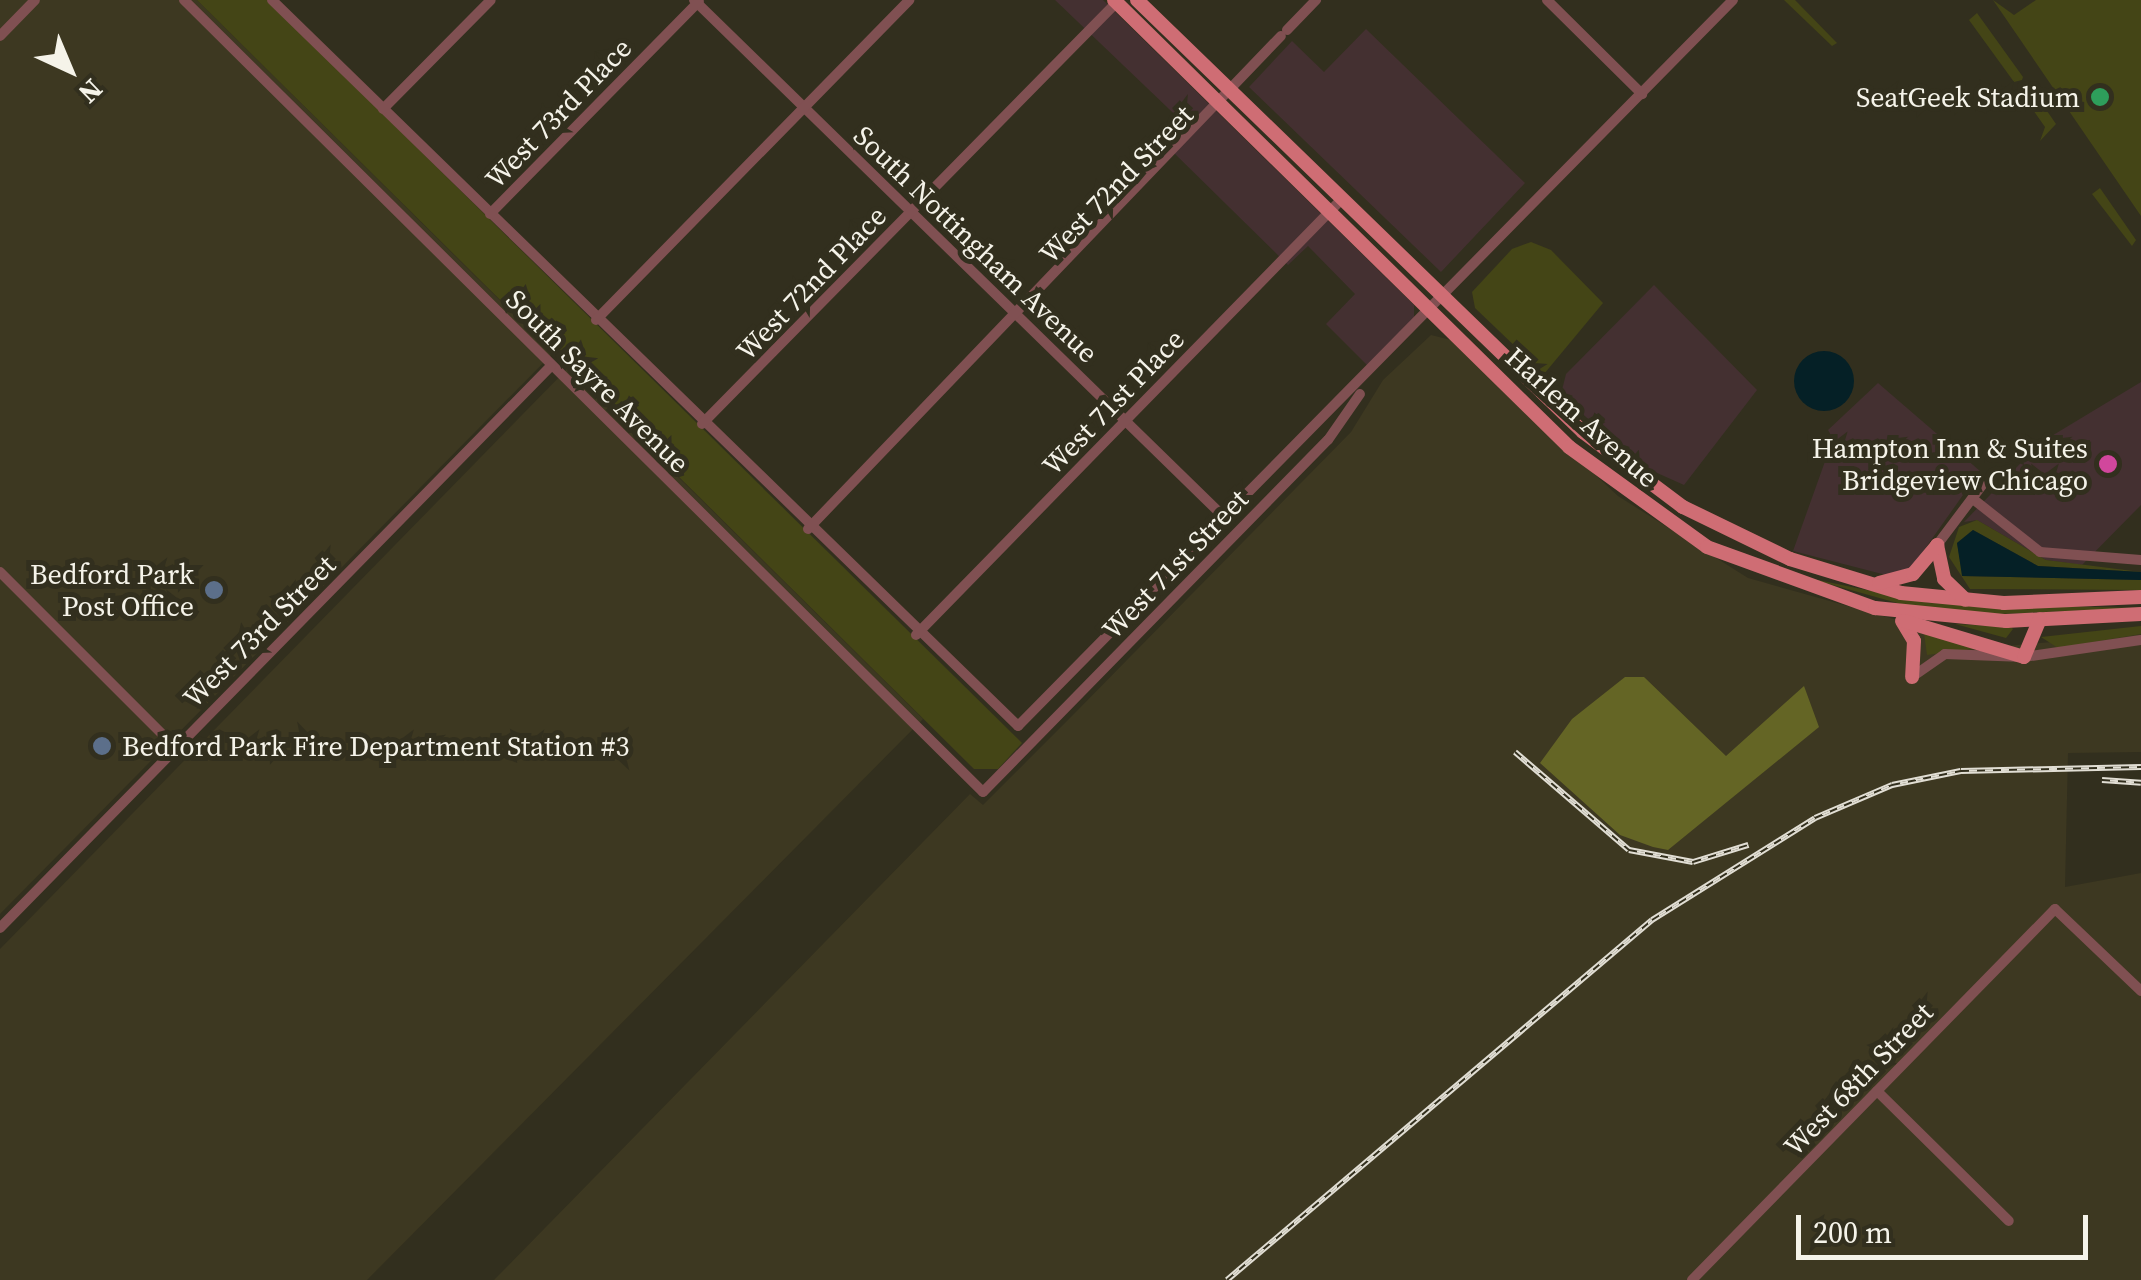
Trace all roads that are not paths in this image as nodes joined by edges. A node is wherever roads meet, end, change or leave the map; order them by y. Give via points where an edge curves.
1 (35, 0) edge
2 (184, 0) edge
3 (491, 0) edge
4 (908, 0) edge
5 (1136, 0) edge
6 (1316, 0) edge
7 (1547, 0) edge
8 (1733, 0) edge
9 (276, 1) edge
10 (697, 1) edge
11 (1116, 1) edge
12 (0, 36) edge
13 (1230, 91) junction
14 (1642, 94) junction
15 (1221, 105) junction
16 (804, 108) junction
17 (384, 109) junction
18 (1335, 205) junction
19 (913, 212) junction
20 (490, 214) junction
21 (1438, 306) junction
22 (1019, 317) junction
23 (596, 320) junction
24 (1388, 357) junction
25 (552, 366) junction
26 (1126, 422) junction
27 (702, 424) junction
28 (1986, 480) dead end
29 (1973, 499) junction
30 (1227, 520) junction
31 (808, 529) junction
32 (1938, 545) junction
33 (2141, 560) edge
34 (0, 572) edge
35 (1863, 583) junction
36 (2141, 597) edge
37 (1967, 600) junction
38 (1875, 608) junction
39 (2141, 614) edge
40 (2040, 619) junction
41 (1901, 620) junction
42 (916, 634) junction
43 (2141, 640) edge
44 (2024, 657) junction
45 (1912, 677) joint
46 (1018, 726) joint
47 (176, 748) junction
48 (983, 792) joint
49 (0, 928) edge
50 (2141, 991) edge
51 (1877, 1092) junction
52 (2009, 1221) dead end
53 (1692, 1280) edge

1 - 12 street
2 - 25 street, South Sayre Avenue
3 - 17 street
4 - 16 street
5 - 13 main road, Harlem Avenue
6 - 13 street, West 72nd Street
7 - 14 street
8 - 14 street, West 71st Street
9 - 17 street, South Sayre Avenue
10 - 16 street, South Nottingham Avenue
10 - 20 street, West 73rd Place
11 - 15 main road, Harlem Avenue
11 - 19 street, West 72nd Place
13 - 15 street, West 72nd Street
13 - 18 main road, Harlem Avenue
14 - 21 street, West 71st Street
15 - 18 main road, Harlem Avenue
15 - 22 street, West 72nd Street
16 - 19 street, South Nottingham Avenue
16 - 23 street
17 - 20 street, South Sayre Avenue
18 - 21 main road, Harlem Avenue
18 - 26 street, West 71st Place
19 - 22 street, South Nottingham Avenue
19 - 27 street, West 72nd Place
20 - 23 street, South Sayre Avenue
21 - 24 street, West 71st Street
21 - 35 main road, Harlem Avenue via 1648,484 1751,543
21 - 38 main road, Harlem Avenue via 1569,447 1647,509 1746,566
22 - 26 street, South Nottingham Avenue
22 - 31 street, West 72nd Street
23 - 27 street, South Sayre Avenue
24 - 30 street, West 71st Street
24 - 48 street, West 71st Street via 1328,440
25 - 47 street, West 73rd Street
25 - 48 street, South Sayre Avenue
26 - 30 street, South Nottingham Avenue
26 - 42 street, West 71st Place
27 - 31 street, South Sayre Avenue
28 - 29 street
29 - 32 street
29 - 33 street via 2040,552
30 - 46 street, West 71st Street
31 - 42 street, South Sayre Avenue
32 - 35 main road via 1906,578
32 - 37 main road via 1944,578
34 - 47 street
35 - 37 main road, Harlem Avenue
36 - 37 main road, Harlem Avenue
38 - 40 main road, Harlem Avenue
38 - 41 main road
39 - 40 main road, Harlem Avenue
40 - 44 main road
41 - 44 main road
41 - 45 main road via 1914,642
42 - 46 street, South Sayre Avenue
43 - 44 street
44 - 45 street via 1944,654
47 - 49 street, West 73rd Street
50 - 51 street, West 68th Street via 2056,909
51 - 52 street
51 - 53 street, West 68th Street

